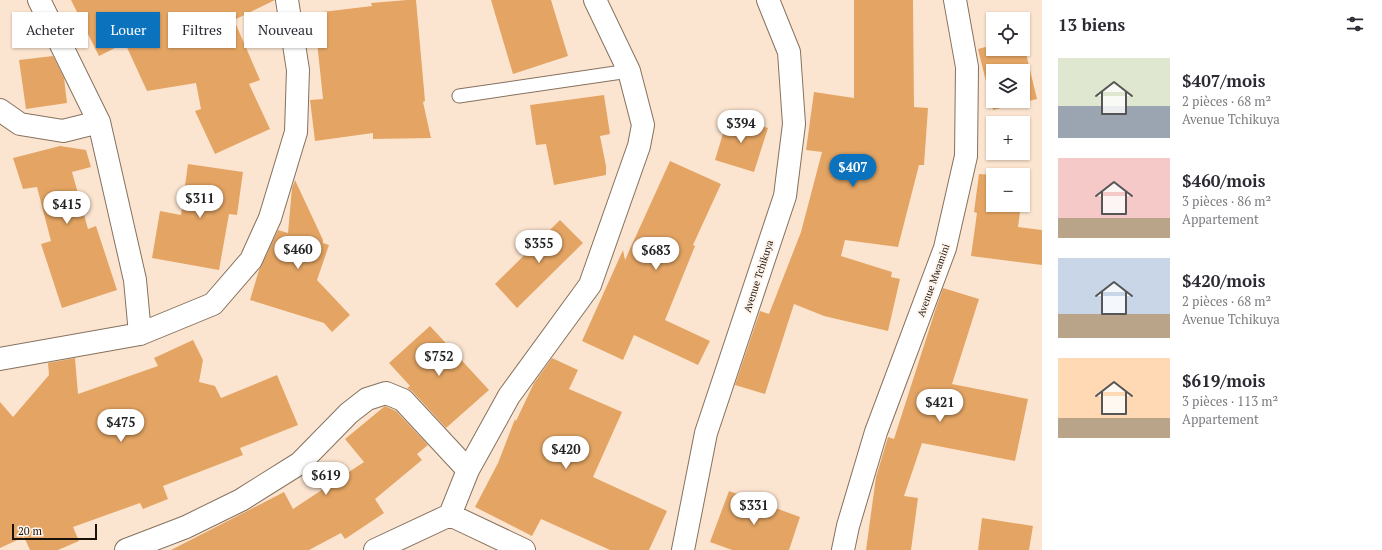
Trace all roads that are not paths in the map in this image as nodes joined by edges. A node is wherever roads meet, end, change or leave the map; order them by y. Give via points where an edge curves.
1 (39, 0) edge
2 (287, 0) edge
3 (595, 0) edge
4 (768, 0) edge
5 (955, 0) edge
6 (628, 71) junction
7 (459, 96) dead end
8 (0, 110) edge
9 (99, 122) junction
10 (140, 334) junction
11 (0, 359) edge
12 (468, 470) junction
13 (450, 515) junction
14 (126, 550) edge
15 (375, 550) edge
16 (524, 550) edge
17 (683, 550) edge
18 (843, 550) edge

1 - 9 street
2 - 10 street via 298,70 296,132 270,218 251,260 213,304
3 - 6 street
4 - 17 street, Avenue Tchikuya via 789,52 794,124 785,196 706,433
5 - 18 street, Avenue Mwamini via 967,67 966,156 945,248 876,432
6 - 7 lane
6 - 12 street via 643,125 639,146 590,285 509,396
8 - 9 street via 20,124 63,131
9 - 10 street via 135,280
10 - 11 street
12 - 13 street
12 - 14 street via 403,400 386,393 367,399 349,413 300,463 241,500 186,527
13 - 15 street
13 - 16 street

